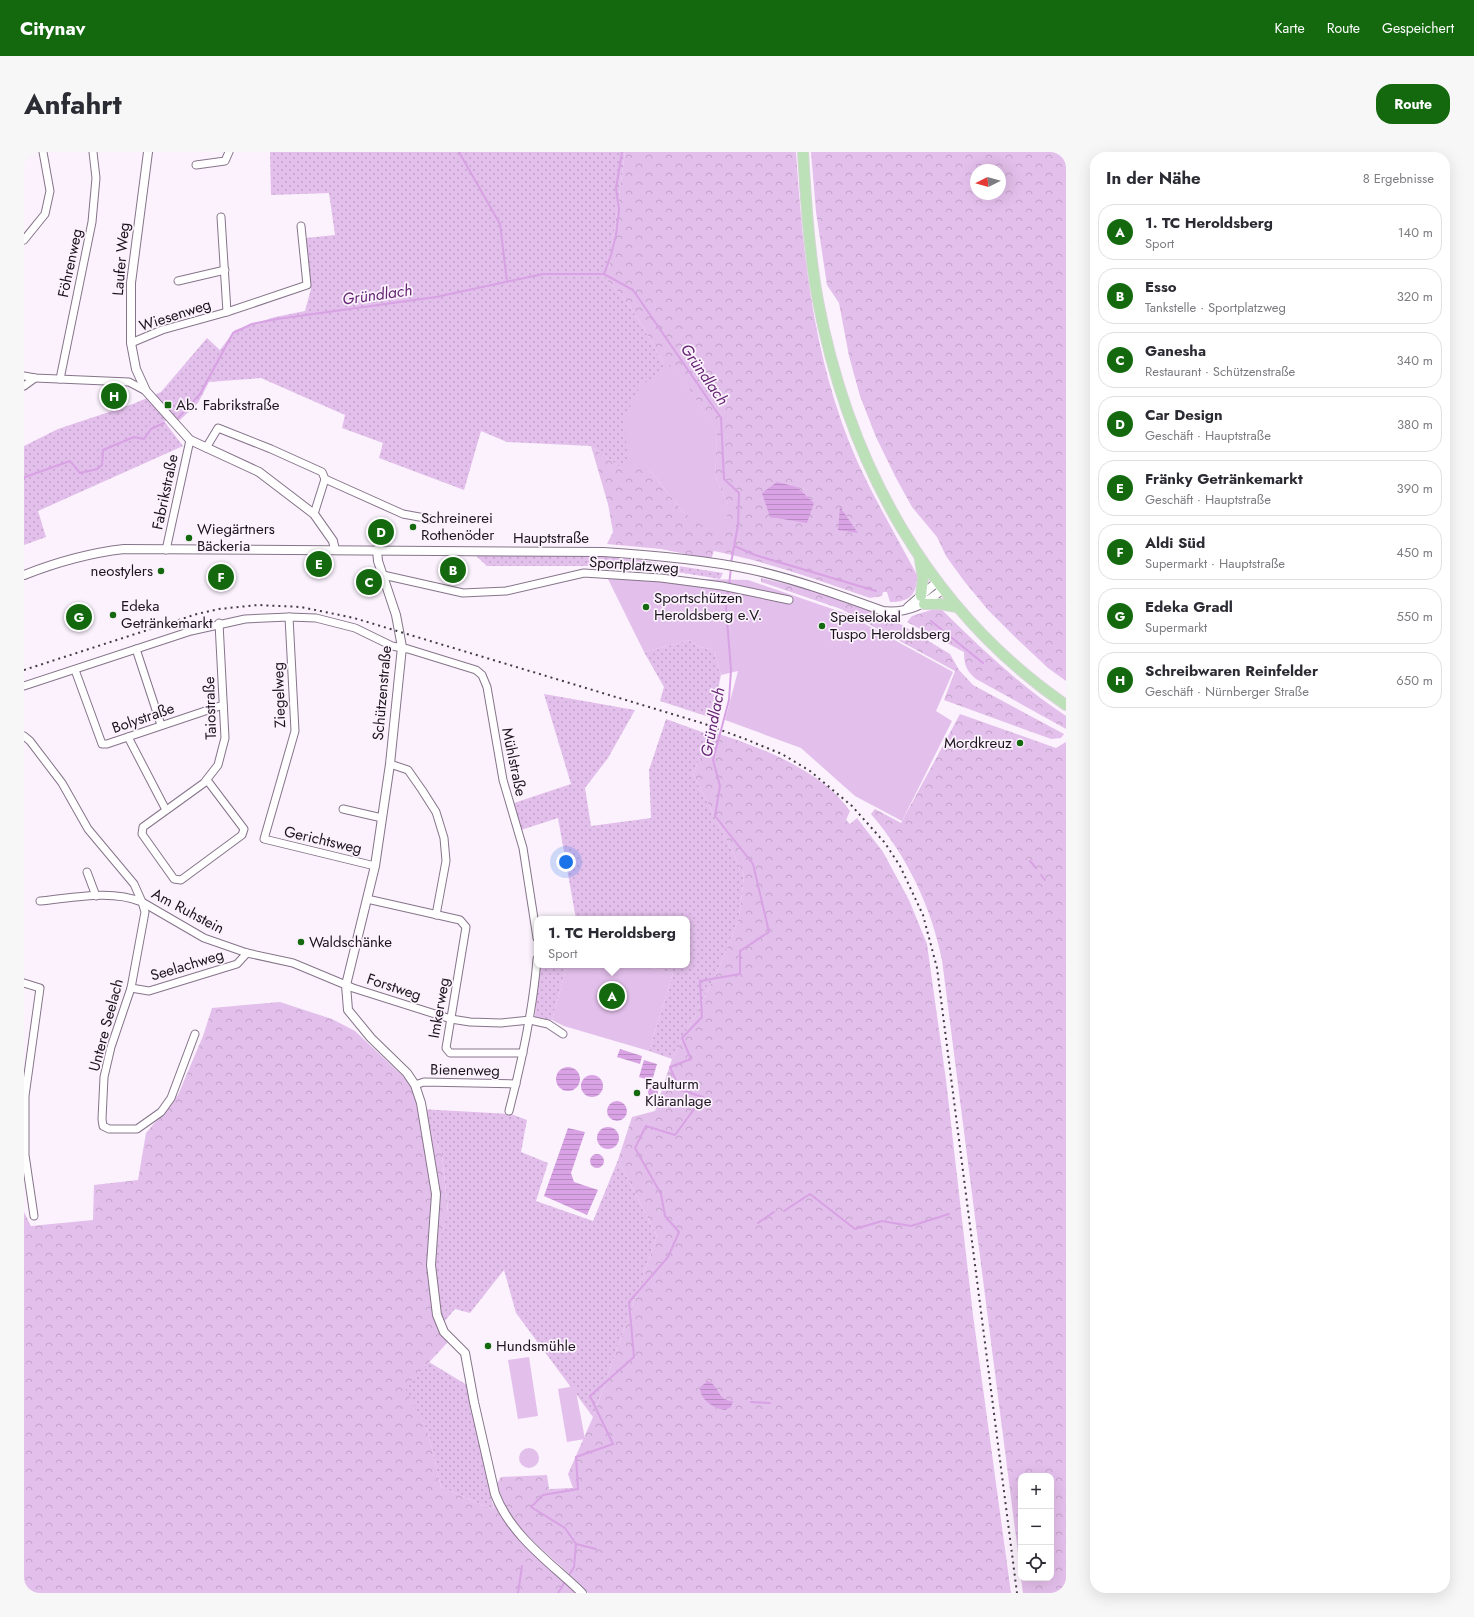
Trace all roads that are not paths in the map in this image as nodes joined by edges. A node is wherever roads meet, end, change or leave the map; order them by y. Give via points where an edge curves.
1 (43, 152) edge
2 (93, 152) edge
3 (148, 152) edge
4 (229, 152) edge
5 (803, 152) edge
6 (196, 165) dead end
7 (221, 217) dead end
8 (301, 226) dead end
9 (24, 240) edge
10 (225, 270) junction
11 (178, 281) dead end
12 (227, 312) junction
13 (131, 343) junction
14 (136, 369) junction
15 (24, 376) edge
16 (35, 378) junction
17 (60, 379) junction
18 (129, 382) junction
19 (24, 386) edge
20 (146, 391) junction
21 (190, 440) junction
22 (206, 448) junction
23 (325, 479) junction
24 (314, 514) junction
25 (430, 519) dead end
26 (166, 550) junction
27 (335, 550) junction
28 (377, 550) junction
29 (917, 554) junction
30 (24, 575) edge
31 (383, 575) junction
32 (941, 585) junction
33 (789, 600) dead end
34 (922, 600) junction
35 (956, 607) junction
36 (289, 617) junction
37 (219, 624) junction
38 (402, 647) junction
39 (136, 649) junction
40 (75, 670) junction
41 (24, 686) edge
42 (223, 705) junction
43 (1066, 705) edge
44 (161, 725) junction
45 (24, 736) edge
46 (128, 737) junction
47 (390, 764) junction
48 (207, 780) junction
49 (343, 809) dead end
50 (166, 810) junction
51 (382, 818) junction
52 (264, 839) joint
53 (375, 866) junction
54 (87, 872) dead end
55 (96, 896) junction
56 (367, 899) junction
57 (40, 901) dead end
58 (142, 902) junction
59 (436, 915) junction
60 (534, 919) edge
61 (247, 953) junction
62 (536, 968) edge
63 (24, 983) edge
64 (346, 986) junction
65 (131, 988) junction
66 (451, 1019) junction
67 (530, 1020) junction
68 (195, 1034) dead end
69 (563, 1034) dead end
70 (523, 1053) junction
71 (516, 1084) junction
72 (415, 1085) junction
73 (509, 1111) dead end
74 (25, 1154) edge
75 (34, 1216) dead end
76 (582, 1593) edge

1 - 9 street via 50,191 45,214
2 - 17 street, Föhrenweg via 96,178 92,222
3 - 13 street, Laufer Weg via 131,283
4 - 6 street via 226,161
5 - 29 main road via 818,301 844,405 861,451
7 - 10 street, Wiesenweg
8 - 12 street, Wiesenweg via 307,285
10 - 11 street, Wiesenweg
10 - 12 street, Wiesenweg
12 - 13 street, Wiesenweg via 162,330
13 - 14 street, Laufer Weg
14 - 18 street
14 - 20 street, Laufer Weg
15 - 16 street
16 - 17 street
16 - 19 street
17 - 18 street
18 - 20 street
20 - 21 street, Laufer Weg
21 - 22 street
21 - 26 street, Fabrikstraße
22 - 23 street via 218,428 322,472
22 - 24 street via 259,472
23 - 24 street
23 - 25 street via 403,514
24 - 27 street via 334,541
26 - 27 street, Hauptstraße
26 - 30 street, Hauptstraße via 124,549 98,552 59,561
27 - 28 street, Hauptstraße
28 - 31 street, Schützenstraße
28 - 34 street, Hauptstraße via 603,552 662,556 749,569 894,612 906,610
29 - 32 main road
29 - 34 main road via 923,577
31 - 33 street, Sportplatzweg via 463,593 506,590 584,573 661,578 722,586
31 - 38 street, Schützenstraße via 396,615
32 - 34 street, Hauptstraße
32 - 35 main road
34 - 35 main road
35 - 43 main road via 1003,654
36 - 37 street, Mühlstraße
36 - 38 street, Mühlstraße via 316,618 355,628 392,646
36 - 52 street, Ziegelweg via 295,731
37 - 39 street, Mühlstraße
37 - 42 street, Taiostraße
38 - 47 street, Schützenstraße
38 - 60 street, Mühlstraße via 476,670 485,680 504,780 523,848
39 - 40 street, Mühlstraße
39 - 44 street
40 - 41 street, Mühlstraße
40 - 46 street, Bolystraße via 102,744
42 - 44 street, Bolystraße
42 - 48 street, Taiostraße via 224,747 218,765
44 - 46 street, Bolystraße
45 - 58 street, Am Ruhstein via 62,783 88,829 134,884
46 - 50 street
47 - 51 street, Schützenstraße
47 - 59 street via 408,770 436,812 444,838 446,861
48 - 50 street, Taiostraße
48 - 50 street, Taiostraße via 244,829 242,835 181,880 174,878 142,834 143,827
49 - 51 street
51 - 53 street, Schützenstraße
52 - 53 street, Gerichtsweg
53 - 56 street, Schützenstraße
54 - 55 street
55 - 57 street
55 - 58 street via 131,898
56 - 59 street, Imkerweg
56 - 64 street, Schützenstraße
58 - 61 street, Am Ruhstein via 204,938
58 - 65 street, Untere Seelach via 145,912
59 - 66 street, Imkerweg via 460,920 466,927
61 - 64 street, Am Ruhstein via 293,963
61 - 65 street, Seelachweg via 237,964 149,991
62 - 67 street
63 - 74 street via 40,988 25,1096
64 - 66 street, Forstweg
64 - 72 street, Schützenstraße via 348,1010 407,1073
65 - 68 street, Untere Seelach via 111,1047 104,1078 103,1126 109,1129 137,1129 160,1112 171,1098
66 - 67 street, Forstweg via 501,1023
66 - 70 street, Imkerweg via 446,1048 450,1053
67 - 69 street via 548,1024
67 - 70 street
70 - 71 street
71 - 72 street, Bienenweg via 424,1082
71 - 73 street
72 - 76 street, Schützenstraße via 421,1103 430,1155 436,1207 431,1265 438,1315 444,1332 465,1353 495,1494 506,1517 524,1539
74 - 75 street

